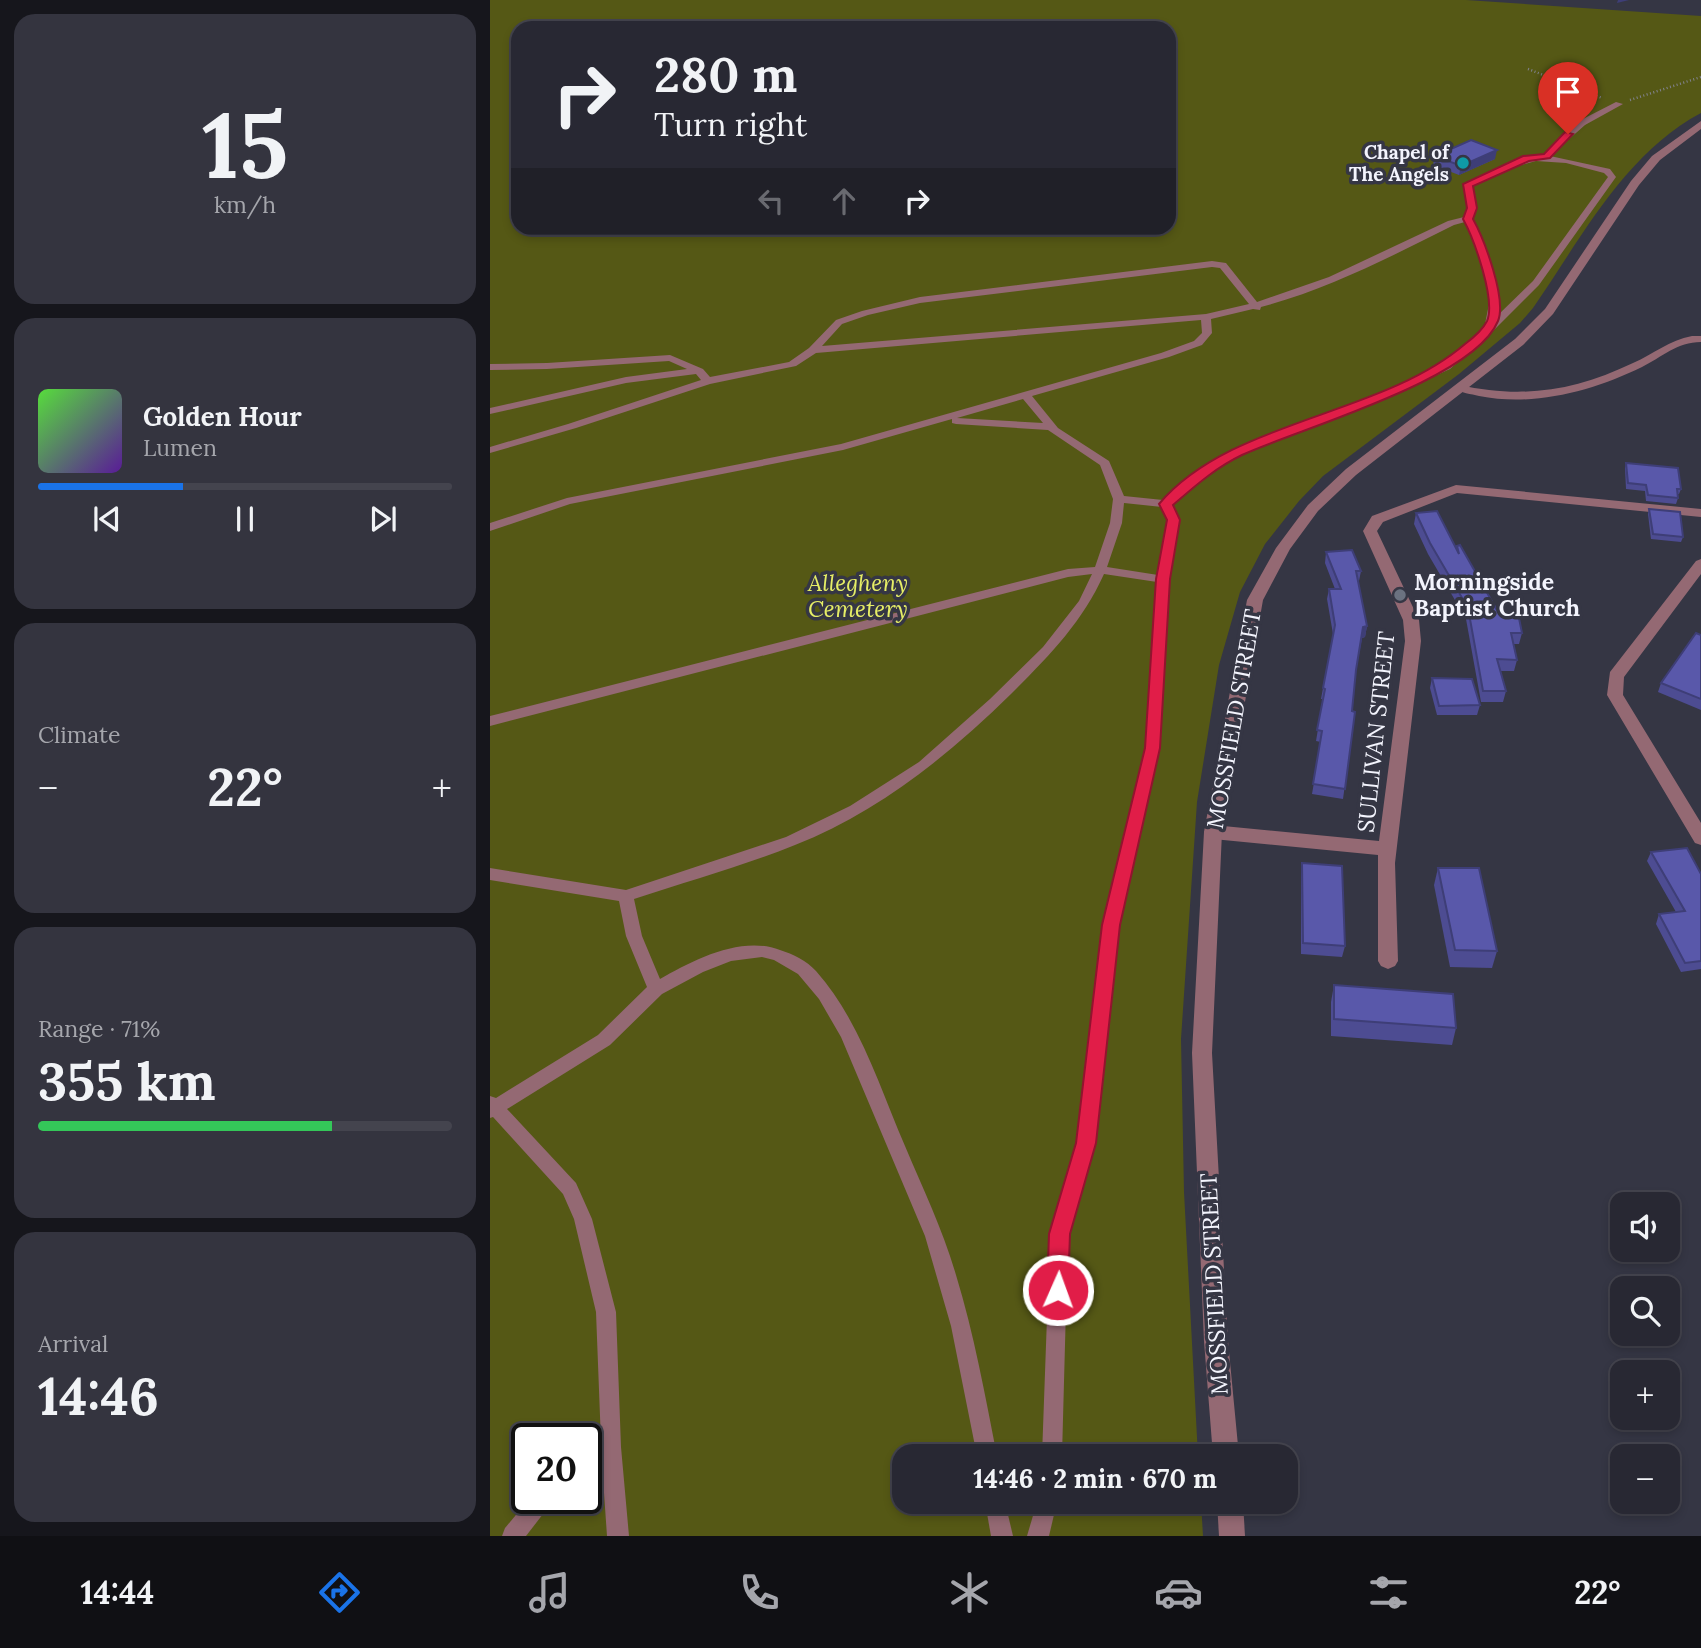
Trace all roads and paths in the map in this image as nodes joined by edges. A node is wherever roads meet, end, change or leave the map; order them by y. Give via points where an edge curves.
1 (1528, 69) dead end
2 (1701, 77) edge
3 (1619, 104) junction
4 (1701, 124) edge
5 (1546, 156) junction
6 (1468, 219) junction
7 (1257, 308) junction
8 (1206, 317) junction
9 (1483, 335) junction
10 (1701, 339) edge
11 (813, 350) junction
12 (490, 367) edge
13 (699, 371) junction
14 (708, 381) junction
15 (1459, 388) junction
16 (1026, 396) junction
17 (490, 411) edge
18 (941, 421) junction
19 (1051, 427) junction
20 (490, 450) edge
21 (1119, 499) junction
22 (1166, 504) junction
23 (1701, 513) edge
24 (490, 527) edge
25 (1701, 564) edge
26 (1100, 570) junction
27 (1163, 579) junction
28 (490, 720) edge
29 (1213, 831) junction
30 (1701, 838) edge
31 (1389, 849) junction
32 (490, 874) edge
33 (626, 896) junction
34 (1388, 961) dead end
35 (656, 989) junction
36 (492, 1107) edge
37 (985, 1444) edge
38 (1052, 1444) edge
39 (1225, 1444) edge
40 (611, 1447) junction
41 (602, 1452) edge
42 (530, 1514) edge
43 (997, 1514) edge
44 (1044, 1514) edge
45 (1231, 1514) edge
46 (513, 1536) edge
47 (618, 1536) edge
48 (1002, 1536) edge
49 (1038, 1536) edge
50 (1233, 1536) edge

1 - 3 path
2 - 3 path
3 - 5 lane via 1582,123
4 - 15 street, MOSSFIELD STREET via 1656,158 1634,183 1549,311 1519,342
5 - 6 lane via 1527,158 1468,184 1472,208
5 - 9 lane via 1607,171 1612,177 1536,284
6 - 7 lane via 1451,223 1354,272
6 - 9 lane via 1496,303
7 - 8 lane
7 - 11 lane via 1223,265 1212,264 920,300 839,322
8 - 11 lane
8 - 16 lane via 1207,333 1198,343
9 - 22 lane via 1446,367 1238,452 1210,467
10 - 15 lane via 1683,339 1639,364 1551,395 1504,397
11 - 14 lane via 792,364
12 - 13 lane via 670,358
13 - 14 lane
13 - 17 lane via 626,380
14 - 20 lane
15 - 29 street, MOSSFIELD STREET via 1351,472 1313,508 1269,572 1252,612
16 - 18 lane
16 - 19 lane
18 - 19 lane
18 - 24 lane via 844,447 566,500
19 - 21 lane via 1105,463
21 - 22 lane
21 - 26 lane
22 - 27 lane via 1173,520
23 - 31 street, SULLIVAN STREET via 1456,489 1377,519 1370,531 1411,620 1413,641
25 - 30 street via 1616,676 1615,695
26 - 27 lane
26 - 28 lane via 1068,573
26 - 33 lane via 1085,602 1048,650 924,765 855,810 791,841
27 - 38 lane via 1152,748 1111,925 1086,1143 1059,1234
29 - 31 street
29 - 39 street, MOSSFIELD STREET via 1202,1053
31 - 34 street, SULLIVAN STREET
32 - 33 lane
33 - 35 lane via 634,936
35 - 36 lane via 604,1040
35 - 37 lane via 686,971 746,953 772,953 809,973 850,1040 939,1249
36 - 40 lane via 570,1189 583,1219 606,1312
40 - 41 lane
40 - 47 lane
42 - 46 lane
43 - 48 lane
44 - 49 lane
45 - 50 street

